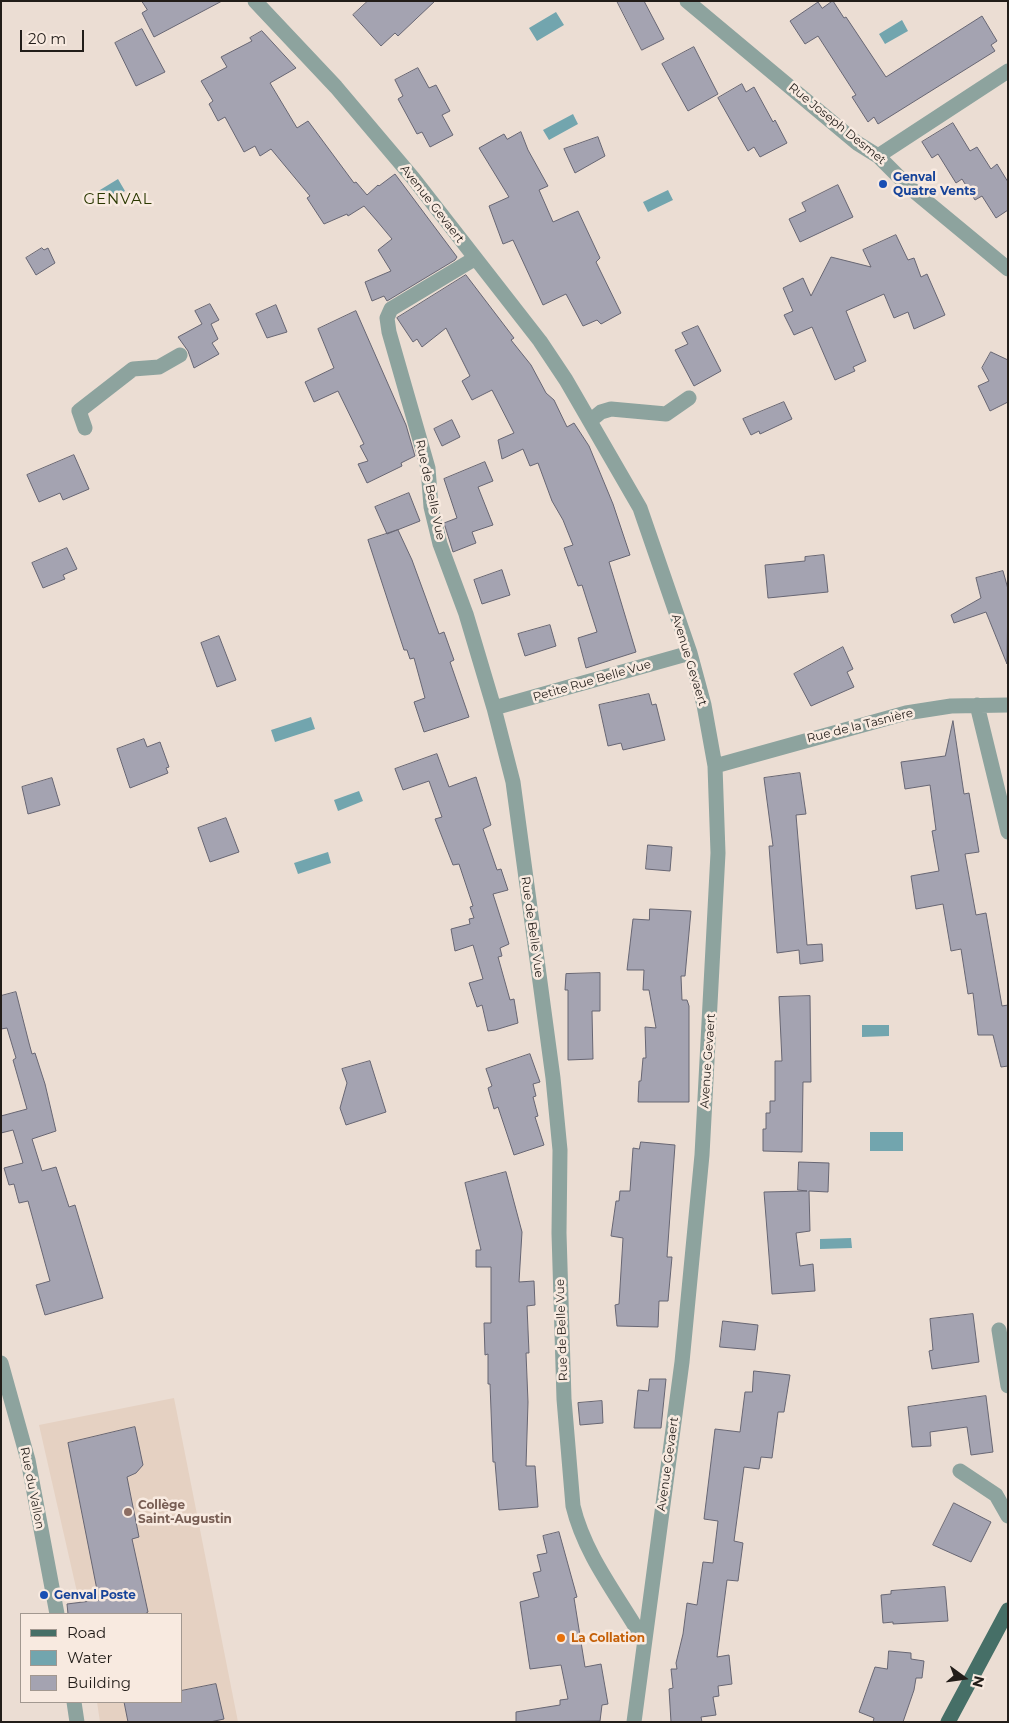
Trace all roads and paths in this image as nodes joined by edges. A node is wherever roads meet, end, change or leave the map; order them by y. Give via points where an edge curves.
1 (255, 1) edge
2 (687, 1) edge
3 (1008, 71) edge
4 (878, 156) junction
5 (474, 258) junction
6 (1008, 269) edge
7 (180, 355) dead end
8 (689, 398) dead end
9 (590, 420) junction
10 (85, 428) dead end
11 (690, 653) junction
12 (977, 705) junction
13 (1008, 705) edge
14 (494, 708) junction
15 (714, 766) junction
16 (1008, 832) edge
17 (999, 1330) dead end
18 (1, 1363) edge
19 (1008, 1386) edge
20 (960, 1471) dead end
21 (1008, 1516) edge
22 (1008, 1610) edge
23 (57, 1613) edge
24 (644, 1641) junction
25 (74, 1703) edge
26 (76, 1722) edge
27 (634, 1722) edge
28 (948, 1722) edge

1 - 5 street, Avenue Gevaert via 336,87 413,178
2 - 4 street, Rue Joseph Desmet via 857,143
3 - 4 street
4 - 6 street, Rue Joseph Desmet via 909,187
5 - 9 street, Avenue Gevaert via 540,341
5 - 14 street, Rue de Belle Vue via 392,309 387,318 428,468 431,507 440,544 466,614
7 - 10 street via 159,368 133,369 122,376 79,411
8 - 9 street via 666,414 611,408
9 - 11 street, Avenue Gevaert via 640,508
11 - 14 street, Petite Rue Belle Vue
11 - 15 street, Avenue Gevaert via 704,705
12 - 13 street, Rue de la Tasnière
12 - 15 street, Rue de la Tasnière via 951,706 874,721
12 - 16 street
14 - 24 street, Rue de Belle Vue via 512,782 559,1141 564,1399 572,1506 594,1559
15 - 24 street, Avenue Gevaert via 718,862 702,1154 682,1362
17 - 19 street
18 - 23 street, Rue du Vallon via 28,1460
20 - 21 street via 996,1495
22 - 28 main road
24 - 27 street, Avenue Gevaert
25 - 26 street

